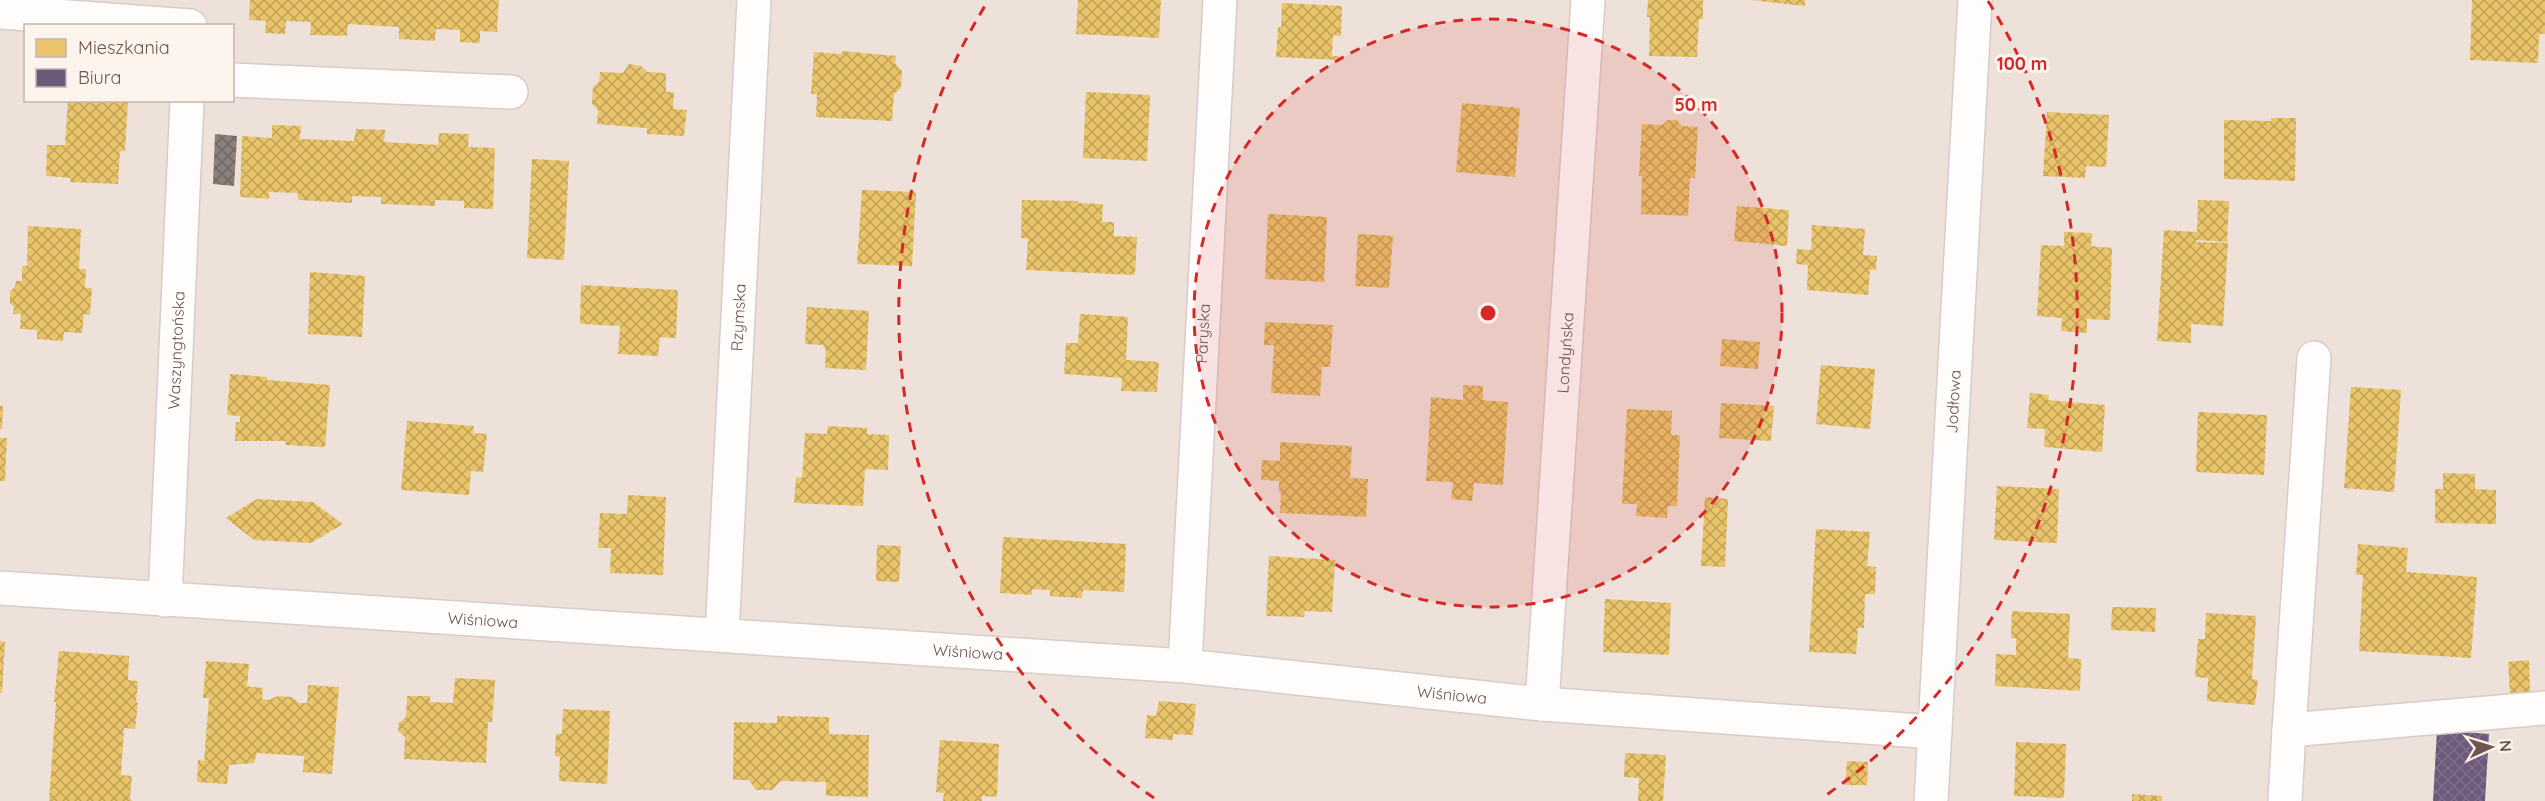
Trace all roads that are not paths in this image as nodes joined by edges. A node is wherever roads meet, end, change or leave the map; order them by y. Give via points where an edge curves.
1 (192, 0) edge
2 (754, 0) edge
3 (1220, 0) edge
4 (1588, 0) edge
5 (1976, 0) edge
6 (1, 12) edge
7 (163, 24) edge
8 (190, 24) edge
9 (234, 80) edge
10 (511, 92) dead end
11 (187, 102) edge
12 (2314, 358) dead end
13 (0, 588) edge
14 (165, 600) junction
15 (722, 635) junction
16 (1185, 666) junction
17 (1542, 704) junction
18 (2545, 708) edge
19 (2289, 730) junction
20 (1935, 732) junction
21 (1931, 801) edge
22 (2285, 801) edge

1 - 8 street
2 - 15 street, Rzymska
3 - 16 street, Paryska
4 - 17 street, Londyńska
5 - 20 street, Jodłowa
6 - 7 street
9 - 10 street
11 - 14 street, Waszyngtońska
12 - 19 street
13 - 14 street, Wiśniowa
14 - 15 street, Wiśniowa
15 - 16 street, Wiśniowa
16 - 17 street, Wiśniowa
17 - 20 street, Wiśniowa
18 - 19 street
19 - 22 street
20 - 21 street, Jodłowa

